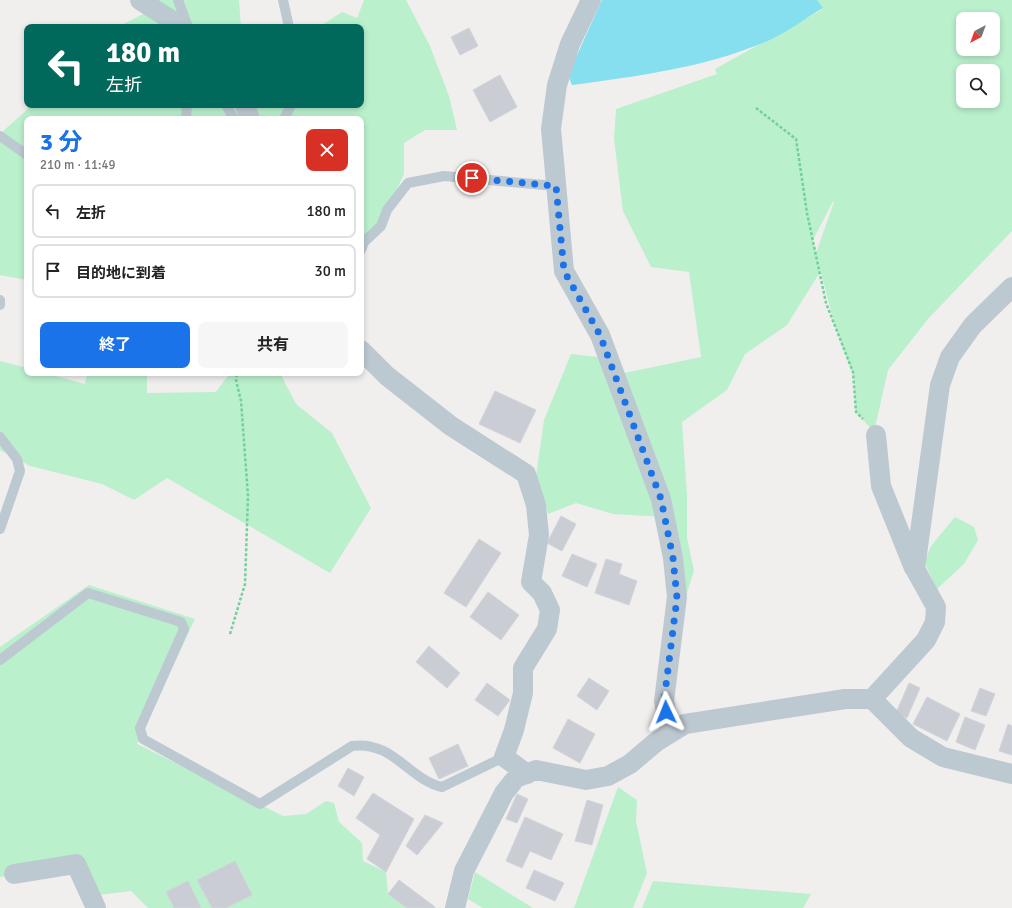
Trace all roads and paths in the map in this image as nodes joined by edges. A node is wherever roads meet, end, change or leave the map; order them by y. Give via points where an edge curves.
1 (140, 0) edge
2 (178, 0) edge
3 (283, 0) edge
4 (591, 0) edge
5 (177, 24) edge
6 (187, 24) edge
7 (288, 24) edge
8 (756, 108) dead end
9 (0, 136) edge
10 (24, 153) edge
11 (556, 186) junction
12 (364, 242) edge
13 (1012, 287) edge
14 (0, 300) edge
15 (0, 305) edge
16 (364, 353) edge
17 (237, 376) edge
18 (876, 435) joint
19 (0, 437) edge
20 (0, 529) edge
21 (915, 569) junction
22 (230, 634) dead end
23 (0, 660) edge
24 (872, 699) junction
25 (670, 733) junction
26 (504, 757) junction
27 (527, 774) junction
28 (1012, 774) edge
29 (14, 874) dead end
30 (96, 908) edge
31 (455, 908) edge

1 - 5 street
2 - 6 lane
3 - 7 lane
4 - 11 street via 570,44 557,85 551,129
8 - 18 path via 796,139 807,213 826,303 853,372 856,412
9 - 10 lane
11 - 12 lane via 444,176 408,183 387,210 381,226
11 - 25 street via 564,271 600,335 661,499 673,558 677,598 664,701
13 - 21 street via 973,325 950,357 940,385
14 - 15 lane
16 - 26 street via 387,376 451,426 526,474 536,505 539,534 531,582 542,593 550,610 547,629 523,668 523,692 514,730
17 - 22 path via 241,401 248,496 245,584
18 - 21 street via 881,486
19 - 20 lane via 17,459 20,472
21 - 24 street via 936,607 935,622 926,640
23 - 26 lane via 88,593 181,622 184,628 140,728 143,739 260,804 352,746 365,744 395,757 432,785 442,787
24 - 25 street via 845,700 685,724
24 - 28 street via 911,738 943,756
25 - 27 street via 630,764 608,776 586,780 536,770
26 - 27 street
27 - 31 street via 516,778 504,793 464,871
29 - 30 street via 76,864

